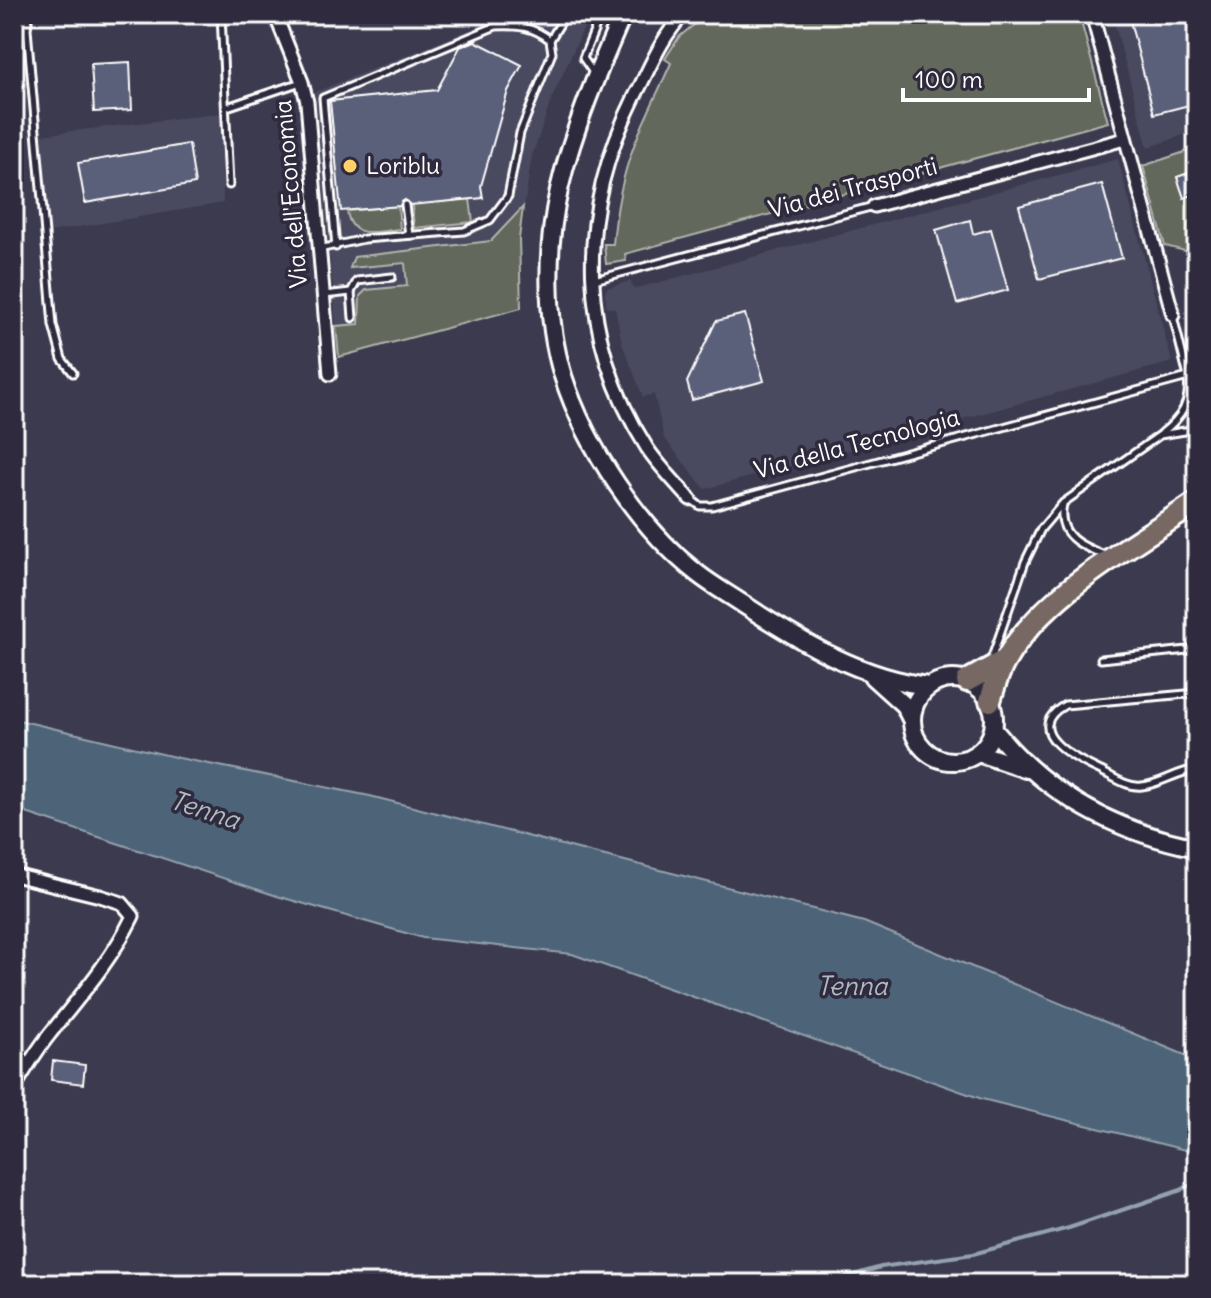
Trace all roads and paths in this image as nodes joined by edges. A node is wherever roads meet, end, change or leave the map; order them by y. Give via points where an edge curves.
1 (29, 14) edge
2 (221, 14) edge
3 (275, 14) edge
4 (566, 14) edge
5 (601, 14) edge
6 (623, 14) edge
7 (684, 14) edge
8 (1092, 14) edge
9 (550, 40) junction
10 (596, 76) junction
11 (302, 82) junction
12 (323, 98) junction
13 (307, 102) junction
14 (227, 107) junction
15 (1125, 139) junction
16 (229, 185) dead end
17 (405, 205) dead end
18 (874, 206) joint
19 (409, 235) junction
20 (336, 247) junction
21 (319, 249) junction
22 (392, 277) dead end
23 (593, 280) junction
24 (351, 292) junction
25 (323, 295) junction
26 (1173, 315) joint
27 (353, 318) dead end
28 (73, 373) dead end
29 (330, 374) dead end
30 (1188, 377) junction
31 (1197, 429) edge
32 (1160, 435) junction
33 (690, 499) joint
34 (1197, 502) edge
35 (1063, 503) junction
36 (1114, 559) junction
37 (1197, 649) edge
38 (1101, 659) dead end
39 (996, 665) junction
40 (869, 674) junction
41 (967, 681) junction
42 (930, 686) junction
43 (1197, 693) edge
44 (990, 701) junction
45 (912, 721) junction
46 (994, 730) junction
47 (978, 753) junction
48 (1197, 769) edge
49 (1029, 770) junction
50 (1197, 848) edge
51 (14, 875) edge
52 (14, 1088) edge

1 - 28 lane via 53,325 62,359
2 - 14 lane
3 - 11 street, Via dell'Economia
4 - 9 lane
5 - 10 lane via 583,58
6 - 10 main road
7 - 23 street, Via della Tecnologia via 660,46 610,155 598,194
8 - 15 street
9 - 12 lane via 526,27 496,26
9 - 19 lane via 552,53 520,133 508,196 500,209 490,220 464,231
10 - 40 main road via 558,192 550,256 560,361 585,428 620,490 698,573 756,612
11 - 13 street, Via dell'Economia
11 - 14 lane
12 - 13 lane
12 - 20 lane
13 - 21 street, Via dell'Economia
14 - 16 lane
15 - 18 street, Via dei Trasporti
15 - 26 street
17 - 19 lane
18 - 23 lane, Via dei Trasporti
19 - 20 lane
20 - 21 lane
21 - 25 street, Via dell'Economia
22 - 24 lane via 357,281
23 - 33 street, Via della Tecnologia via 596,321 625,407 648,450
24 - 25 lane
24 - 27 lane
25 - 29 street, Via dell'Economia
26 - 30 lane
30 - 32 lane via 1185,408
30 - 33 lane, Via della Tecnologia via 712,506
31 - 32 lane
32 - 35 lane
34 - 36 highway
35 - 36 lane via 1062,527 1069,537
35 - 39 lane via 1041,529 1025,562
36 - 39 highway via 1059,597
37 - 38 lane
39 - 41 highway
39 - 44 highway
40 - 42 main road
40 - 45 main road via 904,705
41 - 42 main road via 941,680
41 - 44 main road
42 - 45 main road via 920,696
43 - 48 lane via 1065,705 1049,721 1057,746 1129,784 1142,786
44 - 46 main road
45 - 47 main road via 921,745 941,759 967,759
46 - 47 main road
46 - 49 main road
47 - 49 main road
49 - 50 main road via 1109,821
51 - 52 street via 122,903 133,916 91,985 47,1037

